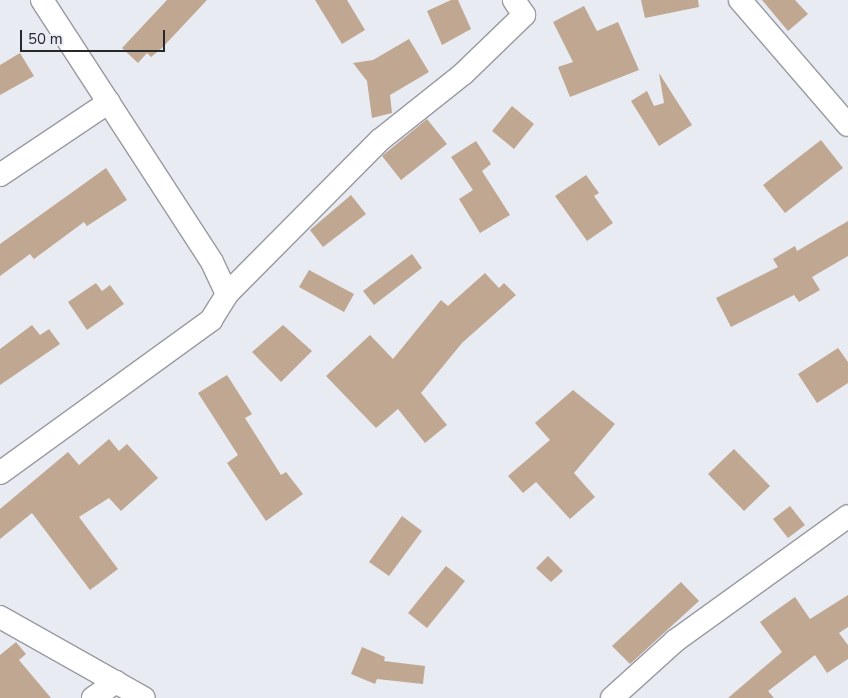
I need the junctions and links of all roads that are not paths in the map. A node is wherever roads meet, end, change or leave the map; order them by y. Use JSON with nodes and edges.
{"nodes":[{"id":1,"x":42,"y":0,"type":"edge"},
{"id":2,"x":514,"y":0,"type":"edge"},
{"id":3,"x":740,"y":0,"type":"edge"},
{"id":4,"x":109,"y":102,"type":"junction"},
{"id":5,"x":848,"y":125,"type":"edge"},
{"id":6,"x":0,"y":175,"type":"edge"},
{"id":7,"x":227,"y":294,"type":"junction"},
{"id":8,"x":0,"y":473,"type":"edge"},
{"id":9,"x":848,"y":516,"type":"edge"},
{"id":10,"x":0,"y":617,"type":"edge"},
{"id":11,"x":116,"y":682,"type":"junction"},
{"id":12,"x":93,"y":698,"type":"edge"},
{"id":13,"x":144,"y":698,"type":"edge"},
{"id":14,"x":612,"y":698,"type":"edge"}],
"edges":[{"from":1,"to":4,"type":"street"},
{"from":2,"to":7,"type":"street"},
{"from":3,"to":5,"type":"street"},
{"from":4,"to":6,"type":"street"},
{"from":4,"to":7,"type":"street"},
{"from":7,"to":8,"type":"street"},
{"from":9,"to":14,"type":"street"},
{"from":10,"to":11,"type":"street"},
{"from":11,"to":12,"type":"street"},
{"from":11,"to":13,"type":"street"}]}
